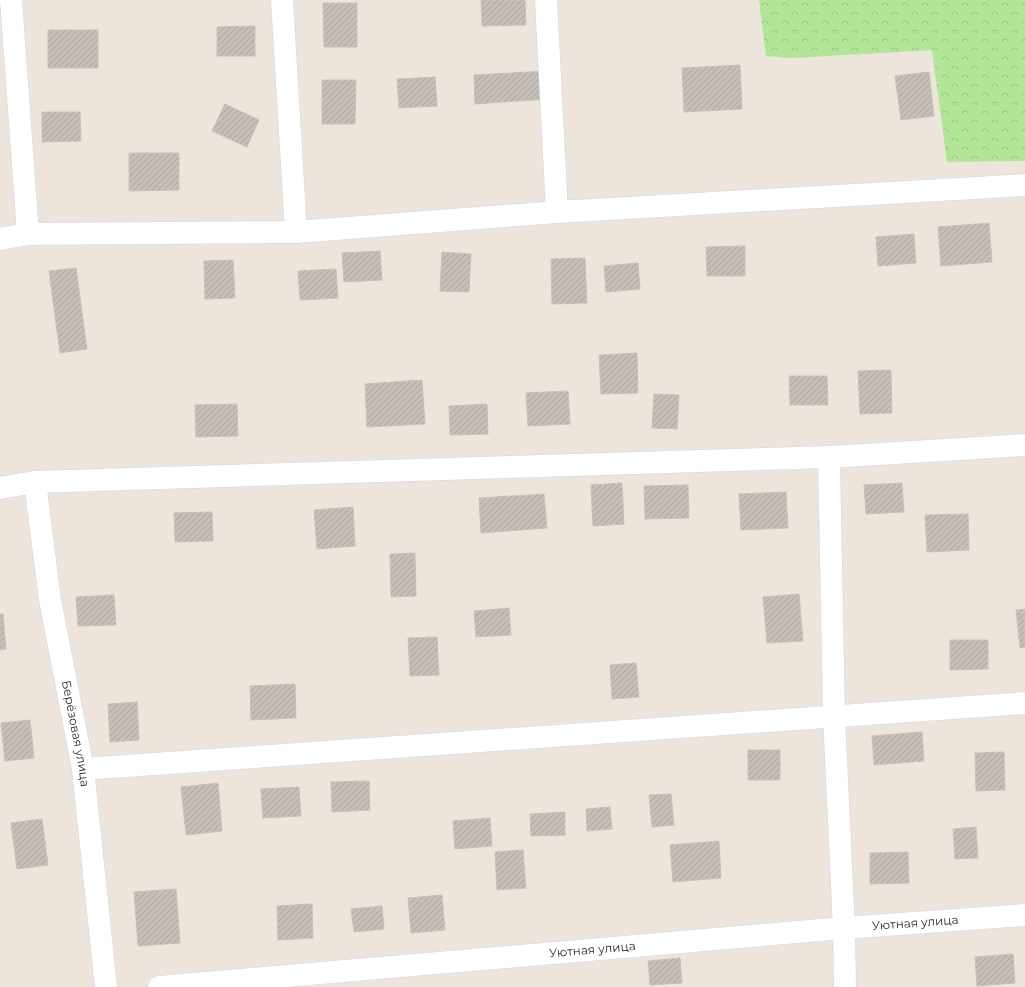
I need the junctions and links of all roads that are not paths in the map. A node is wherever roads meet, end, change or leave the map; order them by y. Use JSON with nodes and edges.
{"nodes":[{"id":1,"x":11,"y":0,"type":"edge"},
{"id":2,"x":282,"y":0,"type":"edge"},
{"id":3,"x":546,"y":0,"type":"edge"},
{"id":4,"x":1025,"y":185,"type":"edge"},
{"id":5,"x":557,"y":212,"type":"junction"},
{"id":6,"x":296,"y":232,"type":"junction"},
{"id":7,"x":28,"y":234,"type":"junction"},
{"id":8,"x":0,"y":238,"type":"edge"},
{"id":9,"x":1025,"y":445,"type":"edge"},
{"id":10,"x":829,"y":457,"type":"junction"},
{"id":11,"x":35,"y":482,"type":"junction"},
{"id":12,"x":0,"y":488,"type":"edge"},
{"id":13,"x":1025,"y":702,"type":"edge"},
{"id":14,"x":834,"y":716,"type":"junction"},
{"id":15,"x":83,"y":769,"type":"junction"},
{"id":16,"x":1025,"y":915,"type":"edge"},
{"id":17,"x":844,"y":928,"type":"junction"},
{"id":18,"x":106,"y":987,"type":"edge"},
{"id":19,"x":159,"y":987,"type":"edge"},
{"id":20,"x":845,"y":987,"type":"edge"}],
"edges":[{"from":1,"to":7,"type":"street"},
{"from":2,"to":6,"type":"street"},
{"from":3,"to":5,"type":"street"},
{"from":4,"to":5,"type":"street"},
{"from":5,"to":6,"type":"street"},
{"from":6,"to":7,"type":"street"},
{"from":7,"to":8,"type":"street"},
{"from":9,"to":10,"type":"street"},
{"from":10,"to":11,"type":"street"},
{"from":10,"to":14,"type":"street"},
{"from":11,"to":12,"type":"street"},
{"from":11,"to":15,"type":"street","name":"Берёзовая улица"},
{"from":13,"to":14,"type":"street"},
{"from":14,"to":15,"type":"street"},
{"from":14,"to":17,"type":"street"},
{"from":15,"to":18,"type":"street","name":"Берёзовая улица"},
{"from":16,"to":17,"type":"street","name":"Уютная улица"},
{"from":17,"to":19,"type":"street","name":"Уютная улица"},
{"from":17,"to":20,"type":"street"}]}
